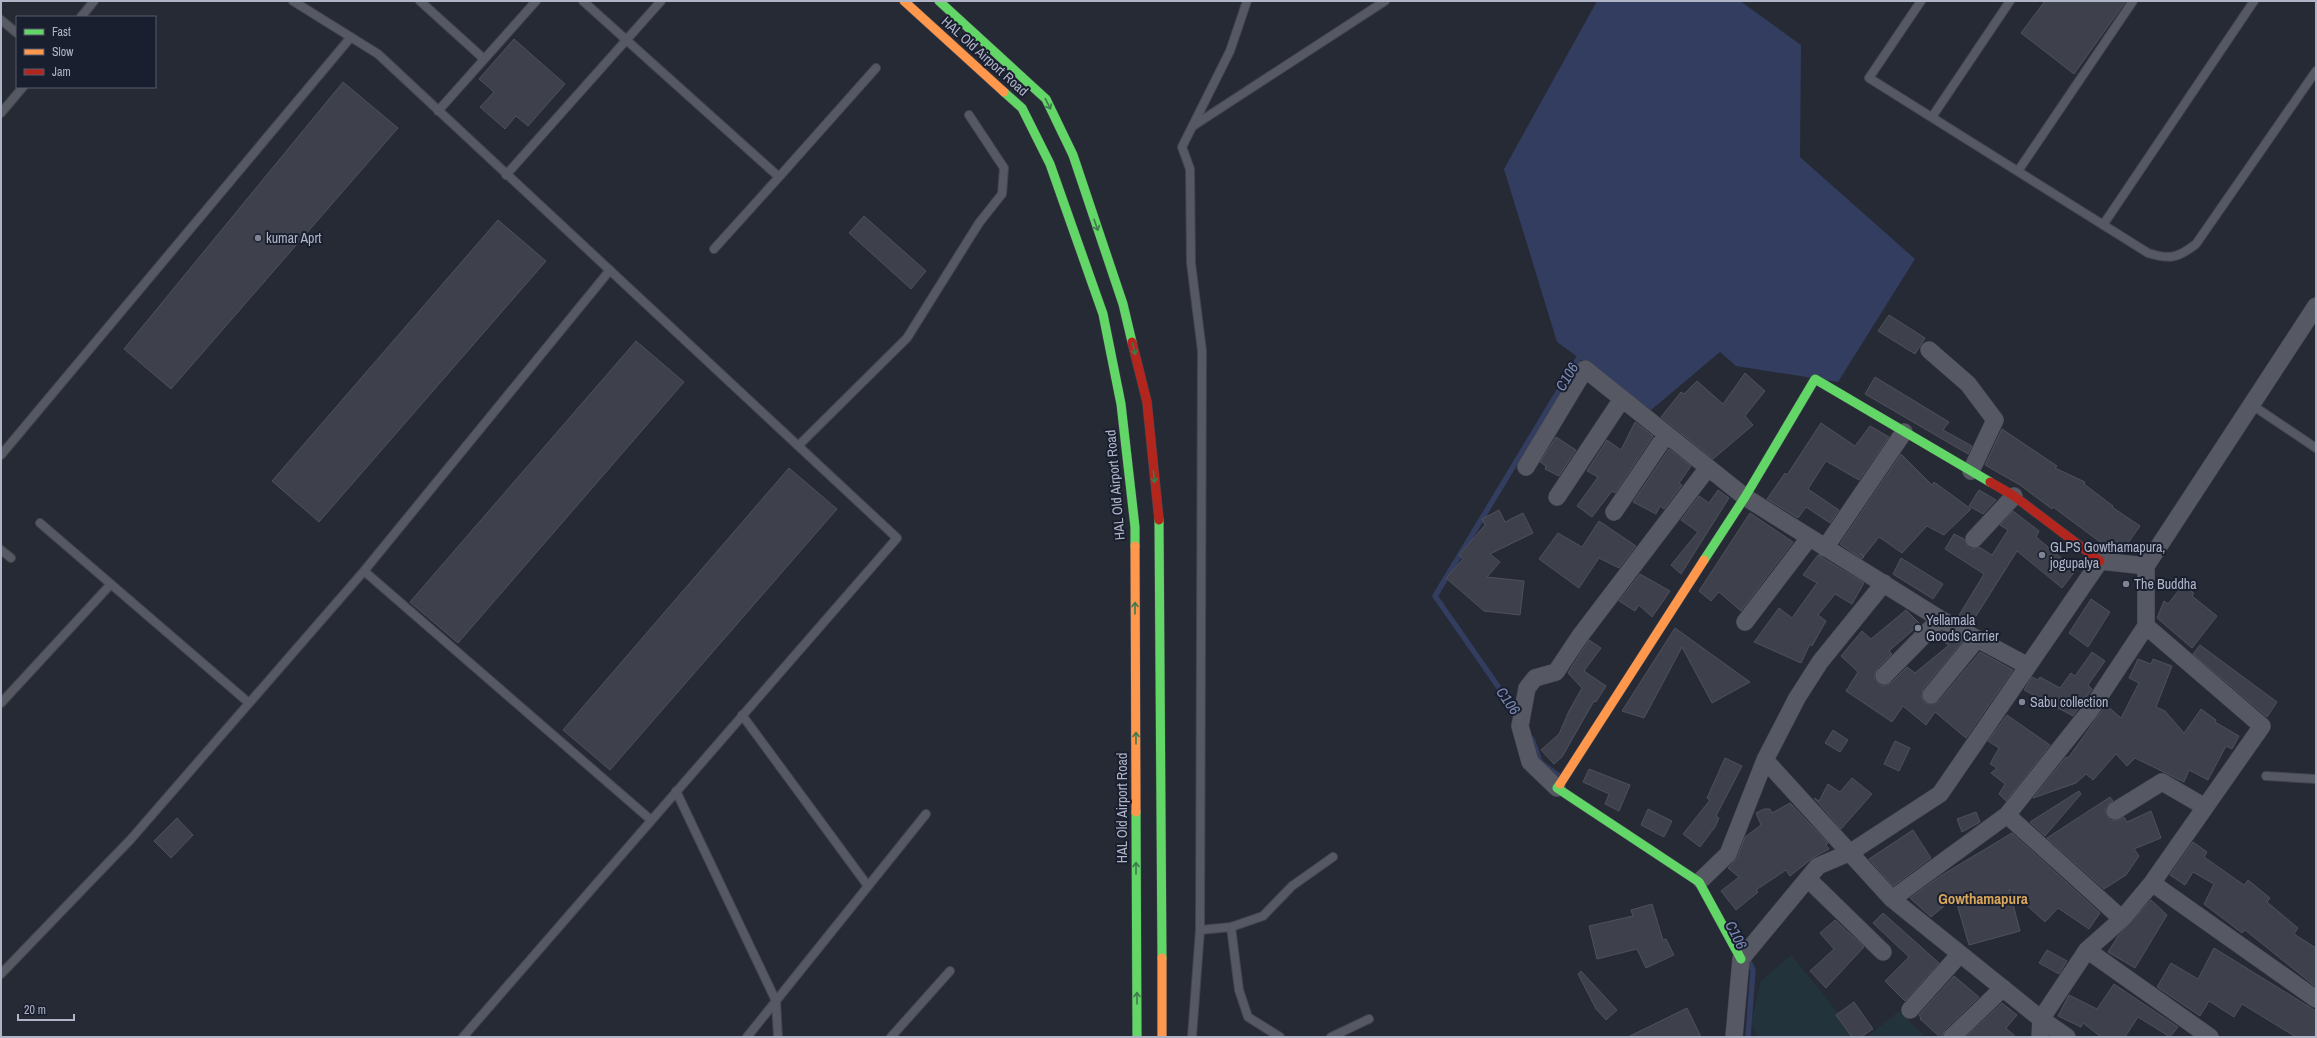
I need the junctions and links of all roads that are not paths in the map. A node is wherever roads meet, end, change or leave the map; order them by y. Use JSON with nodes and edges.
{"nodes":[{"id":1,"x":94,"y":1,"type":"edge"},
{"id":2,"x":293,"y":1,"type":"edge"},
{"id":3,"x":420,"y":1,"type":"edge"},
{"id":4,"x":536,"y":1,"type":"edge"},
{"id":5,"x":583,"y":1,"type":"edge"},
{"id":6,"x":661,"y":1,"type":"edge"},
{"id":7,"x":904,"y":1,"type":"edge"},
{"id":8,"x":939,"y":1,"type":"edge"},
{"id":9,"x":1247,"y":1,"type":"edge"},
{"id":10,"x":1385,"y":1,"type":"edge"},
{"id":11,"x":1921,"y":1,"type":"edge"},
{"id":12,"x":2010,"y":1,"type":"edge"},
{"id":13,"x":2133,"y":1,"type":"edge"},
{"id":14,"x":2254,"y":1,"type":"edge"},
{"id":15,"x":82,"y":16,"type":"edge"},
{"id":16,"x":1,"y":20,"type":"edge"},
{"id":17,"x":16,"y":32,"type":"edge"},
{"id":18,"x":351,"y":37,"type":"junction"},
{"id":19,"x":626,"y":40,"type":"junction"},
{"id":20,"x":484,"y":59,"type":"junction"},
{"id":21,"x":876,"y":68,"type":"dead end"},
{"id":22,"x":2316,"y":71,"type":"edge"},
{"id":23,"x":22,"y":88,"type":"edge"},
{"id":24,"x":438,"y":111,"type":"junction"},
{"id":25,"x":1,"y":114,"type":"edge"},
{"id":26,"x":969,"y":116,"type":"dead end"},
{"id":27,"x":1932,"y":117,"type":"junction"},
{"id":28,"x":1192,"y":126,"type":"junction"},
{"id":29,"x":2018,"y":171,"type":"junction"},
{"id":30,"x":506,"y":174,"type":"junction"},
{"id":31,"x":779,"y":177,"type":"junction"},
{"id":32,"x":2103,"y":225,"type":"junction"},
{"id":33,"x":714,"y":249,"type":"dead end"},
{"id":34,"x":610,"y":270,"type":"junction"},
{"id":35,"x":2316,"y":306,"type":"edge"},
{"id":36,"x":1929,"y":350,"type":"dead end"},
{"id":37,"x":1622,"y":399,"type":"junction"},
{"id":38,"x":2252,"y":405,"type":"junction"},
{"id":39,"x":1904,"y":432,"type":"junction"},
{"id":40,"x":1666,"y":435,"type":"junction"},
{"id":41,"x":798,"y":446,"type":"junction"},
{"id":42,"x":2316,"y":448,"type":"edge"},
{"id":43,"x":1,"y":455,"type":"edge"},
{"id":44,"x":1526,"y":467,"type":"dead end"},
{"id":45,"x":1707,"y":469,"type":"junction"},
{"id":46,"x":1972,"y":471,"type":"junction"},
{"id":47,"x":1557,"y":496,"type":"dead end"},
{"id":48,"x":2014,"y":496,"type":"junction"},
{"id":49,"x":1745,"y":497,"type":"junction"},
{"id":50,"x":1614,"y":512,"type":"dead end"},
{"id":51,"x":40,"y":522,"type":"dead end"},
{"id":52,"x":1809,"y":538,"type":"junction"},
{"id":53,"x":1974,"y":539,"type":"dead end"},
{"id":54,"x":1824,"y":548,"type":"junction"},
{"id":55,"x":1,"y":550,"type":"edge"},
{"id":56,"x":11,"y":558,"type":"dead end"},
{"id":57,"x":2100,"y":561,"type":"junction"},
{"id":58,"x":2146,"y":566,"type":"junction"},
{"id":59,"x":364,"y":571,"type":"junction"},
{"id":60,"x":1884,"y":583,"type":"junction"},
{"id":61,"x":111,"y":584,"type":"junction"},
{"id":62,"x":1940,"y":619,"type":"junction"},
{"id":63,"x":1745,"y":622,"type":"dead end"},
{"id":64,"x":2146,"y":626,"type":"junction"},
{"id":65,"x":1977,"y":639,"type":"junction"},
{"id":66,"x":2028,"y":666,"type":"junction"},
{"id":67,"x":1884,"y":676,"type":"dead end"},
{"id":68,"x":1931,"y":695,"type":"dead end"},
{"id":69,"x":1,"y":703,"type":"edge"},
{"id":70,"x":249,"y":703,"type":"junction"},
{"id":71,"x":742,"y":715,"type":"junction"},
{"id":72,"x":1765,"y":760,"type":"junction"},
{"id":73,"x":2266,"y":776,"type":"dead end"},
{"id":74,"x":2316,"y":779,"type":"edge"},
{"id":75,"x":1557,"y":788,"type":"junction"},
{"id":76,"x":676,"y":791,"type":"junction"},
{"id":77,"x":2205,"y":807,"type":"junction"},
{"id":78,"x":2115,"y":811,"type":"dead end"},
{"id":79,"x":926,"y":814,"type":"dead end"},
{"id":80,"x":2007,"y":815,"type":"junction"},
{"id":81,"x":652,"y":820,"type":"junction"},
{"id":82,"x":1851,"y":852,"type":"junction"},
{"id":83,"x":1333,"y":857,"type":"dead end"},
{"id":84,"x":1704,"y":878,"type":"junction"},
{"id":85,"x":1808,"y":879,"type":"junction"},
{"id":86,"x":2152,"y":883,"type":"junction"},
{"id":87,"x":868,"y":886,"type":"junction"},
{"id":88,"x":1892,"y":899,"type":"junction"},
{"id":89,"x":2122,"y":919,"type":"junction"},
{"id":90,"x":1231,"y":927,"type":"junction"},
{"id":91,"x":1200,"y":930,"type":"junction"},
{"id":92,"x":2087,"y":950,"type":"junction"},
{"id":93,"x":1883,"y":952,"type":"dead end"},
{"id":94,"x":1960,"y":954,"type":"junction"},
{"id":95,"x":1741,"y":959,"type":"junction"},
{"id":96,"x":950,"y":971,"type":"dead end"},
{"id":97,"x":1,"y":974,"type":"edge"},
{"id":98,"x":2003,"y":988,"type":"junction"},
{"id":99,"x":2316,"y":999,"type":"edge"},
{"id":100,"x":776,"y":1001,"type":"junction"},
{"id":101,"x":1910,"y":1010,"type":"dead end"},
{"id":102,"x":1369,"y":1019,"type":"dead end"},
{"id":103,"x":2041,"y":1019,"type":"junction"},
{"id":104,"x":463,"y":1037,"type":"edge"},
{"id":105,"x":747,"y":1037,"type":"edge"},
{"id":106,"x":778,"y":1037,"type":"edge"},
{"id":107,"x":892,"y":1037,"type":"edge"},
{"id":108,"x":1137,"y":1037,"type":"edge"},
{"id":109,"x":1162,"y":1037,"type":"edge"},
{"id":110,"x":1192,"y":1037,"type":"edge"},
{"id":111,"x":1280,"y":1037,"type":"edge"},
{"id":112,"x":1331,"y":1037,"type":"edge"},
{"id":113,"x":1734,"y":1037,"type":"edge"},
{"id":114,"x":1952,"y":1037,"type":"edge"},
{"id":115,"x":2040,"y":1037,"type":"edge"},
{"id":116,"x":2067,"y":1037,"type":"edge"},
{"id":117,"x":2210,"y":1037,"type":"edge"}],
"edges":[{"from":1,"to":15,"type":"lane"},
{"from":2,"to":18,"type":"lane"},
{"from":3,"to":20,"type":"lane"},
{"from":4,"to":20,"type":"lane"},
{"from":5,"to":19,"type":"lane"},
{"from":6,"to":19,"type":"lane"},
{"from":108,"to":7,"type":"main road","name":"HAL Old Airport Road","one_way":true},
{"from":8,"to":109,"type":"main road","name":"HAL Old Airport Road","one_way":true},
{"from":9,"to":28,"type":"lane"},
{"from":10,"to":28,"type":"lane"},
{"from":11,"to":27,"type":"lane"},
{"from":12,"to":27,"type":"lane"},
{"from":13,"to":29,"type":"lane"},
{"from":14,"to":32,"type":"lane"},
{"from":16,"to":17,"type":"lane"},
{"from":18,"to":24,"type":"lane"},
{"from":18,"to":43,"type":"lane"},
{"from":19,"to":30,"type":"lane"},
{"from":19,"to":31,"type":"lane"},
{"from":20,"to":24,"type":"lane"},
{"from":21,"to":31,"type":"lane"},
{"from":22,"to":32,"type":"lane"},
{"from":23,"to":25,"type":"lane"},
{"from":24,"to":30,"type":"lane"},
{"from":26,"to":41,"type":"lane"},
{"from":27,"to":29,"type":"lane"},
{"from":28,"to":91,"type":"lane"},
{"from":29,"to":32,"type":"lane"},
{"from":30,"to":34,"type":"lane"},
{"from":31,"to":33,"type":"lane"},
{"from":34,"to":41,"type":"lane"},
{"from":34,"to":59,"type":"lane"},
{"from":35,"to":38,"type":"street"},
{"from":36,"to":46,"type":"street"},
{"from":37,"to":40,"type":"street"},
{"from":37,"to":44,"type":"street"},
{"from":37,"to":47,"type":"street"},
{"from":38,"to":42,"type":"lane"},
{"from":38,"to":58,"type":"street"},
{"from":39,"to":46,"type":"main road"},
{"from":39,"to":49,"type":"main road"},
{"from":39,"to":54,"type":"street"},
{"from":40,"to":45,"type":"street"},
{"from":40,"to":50,"type":"street"},
{"from":41,"to":71,"type":"lane"},
{"from":45,"to":49,"type":"street"},
{"from":45,"to":75,"type":"street"},
{"from":46,"to":48,"type":"main road"},
{"from":48,"to":53,"type":"street"},
{"from":48,"to":57,"type":"main road"},
{"from":49,"to":52,"type":"street"},
{"from":49,"to":75,"type":"main road"},
{"from":51,"to":61,"type":"lane"},
{"from":52,"to":54,"type":"street"},
{"from":52,"to":63,"type":"street"},
{"from":54,"to":60,"type":"street"},
{"from":55,"to":56,"type":"lane"},
{"from":57,"to":58,"type":"street"},
{"from":57,"to":66,"type":"street"},
{"from":58,"to":64,"type":"street"},
{"from":59,"to":70,"type":"lane"},
{"from":59,"to":81,"type":"lane"},
{"from":60,"to":62,"type":"street"},
{"from":60,"to":72,"type":"street"},
{"from":61,"to":69,"type":"lane"},
{"from":61,"to":70,"type":"lane"},
{"from":62,"to":65,"type":"street"},
{"from":62,"to":67,"type":"street"},
{"from":64,"to":77,"type":"street"},
{"from":64,"to":80,"type":"street"},
{"from":65,"to":66,"type":"street"},
{"from":65,"to":68,"type":"street"},
{"from":66,"to":82,"type":"street"},
{"from":70,"to":97,"type":"lane"},
{"from":71,"to":76,"type":"lane"},
{"from":71,"to":87,"type":"lane"},
{"from":72,"to":82,"type":"street"},
{"from":72,"to":84,"type":"street"},
{"from":73,"to":74,"type":"lane"},
{"from":75,"to":84,"type":"main road"},
{"from":76,"to":81,"type":"lane"},
{"from":76,"to":100,"type":"lane"},
{"from":77,"to":78,"type":"street"},
{"from":77,"to":86,"type":"street"},
{"from":79,"to":87,"type":"lane"},
{"from":80,"to":88,"type":"street"},
{"from":80,"to":89,"type":"street"},
{"from":81,"to":104,"type":"lane"},
{"from":82,"to":85,"type":"street"},
{"from":82,"to":88,"type":"street"},
{"from":83,"to":90,"type":"lane"},
{"from":84,"to":95,"type":"main road"},
{"from":85,"to":93,"type":"street"},
{"from":85,"to":95,"type":"street"},
{"from":86,"to":89,"type":"street"},
{"from":86,"to":99,"type":"street"},
{"from":87,"to":100,"type":"lane"},
{"from":88,"to":94,"type":"street"},
{"from":89,"to":92,"type":"street"},
{"from":90,"to":91,"type":"lane"},
{"from":90,"to":111,"type":"lane"},
{"from":91,"to":110,"type":"lane"},
{"from":92,"to":103,"type":"street"},
{"from":92,"to":117,"type":"street"},
{"from":94,"to":98,"type":"street"},
{"from":94,"to":101,"type":"street"},
{"from":95,"to":113,"type":"street"},
{"from":96,"to":107,"type":"lane"},
{"from":98,"to":103,"type":"street"},
{"from":98,"to":114,"type":"street"},
{"from":100,"to":105,"type":"lane"},
{"from":100,"to":106,"type":"lane"},
{"from":102,"to":112,"type":"lane"},
{"from":103,"to":115,"type":"street"},
{"from":103,"to":116,"type":"street"}]}
